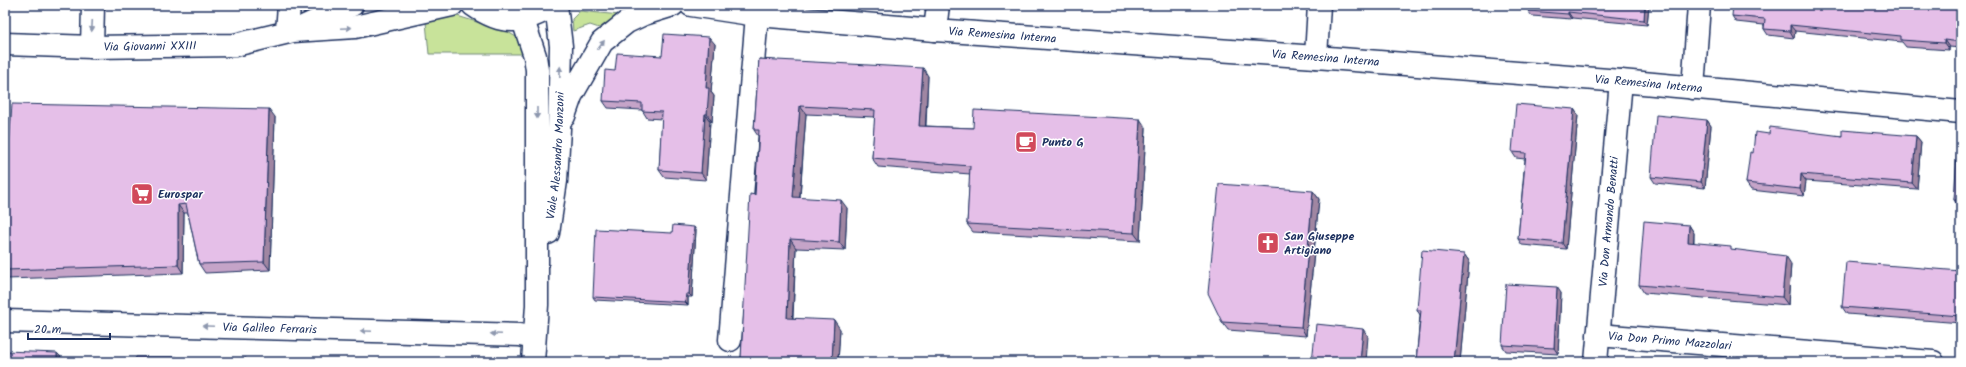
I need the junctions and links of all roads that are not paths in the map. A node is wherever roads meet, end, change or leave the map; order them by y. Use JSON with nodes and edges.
{"nodes":[{"id":1,"x":93,"y":5,"type":"edge"},
{"id":2,"x":289,"y":5,"type":"edge"},
{"id":3,"x":352,"y":5,"type":"edge"},
{"id":4,"x":452,"y":5,"type":"edge"},
{"id":5,"x":473,"y":5,"type":"edge"},
{"id":6,"x":555,"y":5,"type":"edge"},
{"id":7,"x":691,"y":5,"type":"edge"},
{"id":8,"x":938,"y":5,"type":"edge"},
{"id":9,"x":1319,"y":5,"type":"edge"},
{"id":10,"x":1699,"y":5,"type":"edge"},
{"id":11,"x":660,"y":6,"type":"edge"},
{"id":12,"x":757,"y":15,"type":"junction"},
{"id":13,"x":523,"y":20,"type":"junction"},
{"id":14,"x":935,"y":30,"type":"junction"},
{"id":15,"x":290,"y":32,"type":"junction"},
{"id":16,"x":5,"y":44,"type":"edge"},
{"id":17,"x":92,"y":47,"type":"junction"},
{"id":18,"x":1316,"y":57,"type":"junction"},
{"id":19,"x":1621,"y":81,"type":"junction"},
{"id":20,"x":1693,"y":88,"type":"junction"},
{"id":21,"x":1961,"y":112,"type":"edge"},
{"id":22,"x":559,"y":129,"type":"junction"},
{"id":23,"x":537,"y":305,"type":"junction"},
{"id":24,"x":5,"y":321,"type":"edge"},
{"id":25,"x":1598,"y":335,"type":"junction"},
{"id":26,"x":534,"y":338,"type":"junction"},
{"id":27,"x":730,"y":340,"type":"dead end"},
{"id":28,"x":534,"y":362,"type":"edge"},
{"id":29,"x":1596,"y":362,"type":"edge"},
{"id":30,"x":1933,"y":362,"type":"edge"}],
"edges":[{"from":1,"to":17,"type":"street","one_way":true},
{"from":2,"to":15,"type":"street"},
{"from":3,"to":15,"type":"street","name":"Via Giovanni XXIII"},
{"from":15,"to":4,"type":"street","name":"Via Giovanni XXIII","one_way":true},
{"from":5,"to":13,"type":"street"},
{"from":6,"to":13,"type":"street"},
{"from":22,"to":6,"type":"street","name":"Viale Alessandro Manzoni","one_way":true},
{"from":7,"to":12,"type":"street","name":"Via Remesina Interna"},
{"from":8,"to":14,"type":"street"},
{"from":9,"to":18,"type":"street"},
{"from":10,"to":20,"type":"street"},
{"from":22,"to":11,"type":"street","one_way":true},
{"from":12,"to":14,"type":"street","name":"Via Remesina Interna"},
{"from":12,"to":27,"type":"street"},
{"from":13,"to":23,"type":"street","name":"Viale Alessandro Manzoni","one_way":true},
{"from":14,"to":18,"type":"street","name":"Via Remesina Interna"},
{"from":15,"to":17,"type":"street","name":"Via Giovanni XXIII"},
{"from":16,"to":17,"type":"street","name":"Via Giovanni XXIII"},
{"from":18,"to":19,"type":"street","name":"Via Remesina Interna"},
{"from":19,"to":20,"type":"street","name":"Via Remesina Interna"},
{"from":19,"to":25,"type":"street","name":"Via Don Armando Benatti"},
{"from":20,"to":21,"type":"street","name":"Via Remesina Interna"},
{"from":22,"to":23,"type":"street","name":"Viale Alessandro Manzoni"},
{"from":23,"to":26,"type":"street","name":"Viale Alessandro Manzoni"},
{"from":26,"to":24,"type":"street","name":"Via Galileo Ferraris","one_way":true},
{"from":25,"to":29,"type":"street","name":"Via Don Armando Benatti"},
{"from":25,"to":30,"type":"street","name":"Via Don Primo Mazzolari"},
{"from":26,"to":28,"type":"street","name":"Viale Alessandro Manzoni"}]}
